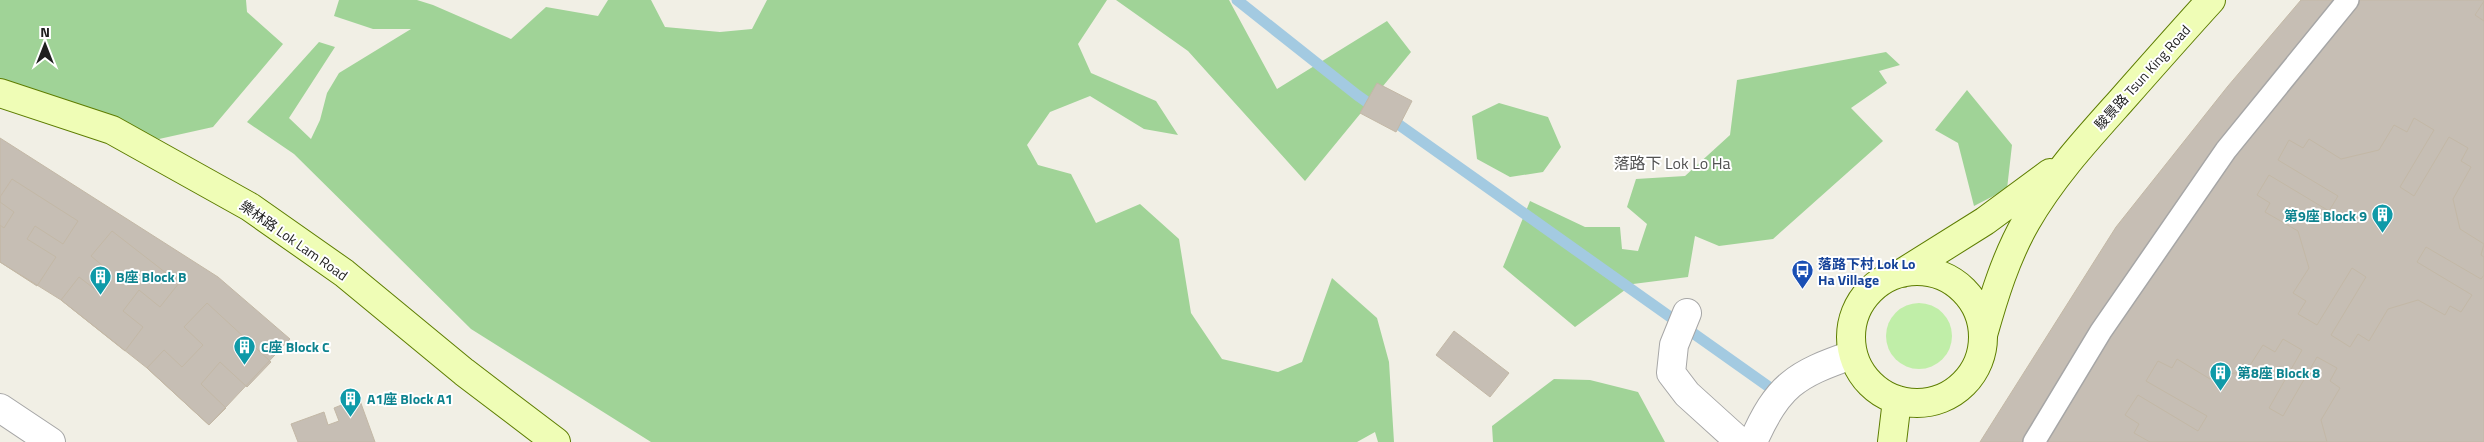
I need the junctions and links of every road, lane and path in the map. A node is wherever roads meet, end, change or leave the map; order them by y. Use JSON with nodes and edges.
{"nodes":[{"id":1,"x":2211,"y":0,"type":"edge"},
{"id":2,"x":2348,"y":0,"type":"edge"},
{"id":3,"x":0,"y":93,"type":"edge"},
{"id":4,"x":2072,"y":155,"type":"junction"},
{"id":5,"x":1902,"y":273,"type":"junction"},
{"id":6,"x":1687,"y":313,"type":"dead end"},
{"id":7,"x":1983,"y":335,"type":"junction"},
{"id":8,"x":1852,"y":355,"type":"junction"},
{"id":9,"x":1897,"y":400,"type":"junction"},
{"id":10,"x":0,"y":408,"type":"edge"},
{"id":11,"x":50,"y":442,"type":"edge"},
{"id":12,"x":556,"y":442,"type":"edge"},
{"id":13,"x":1740,"y":442,"type":"edge"},
{"id":14,"x":1753,"y":442,"type":"edge"},
{"id":15,"x":1892,"y":442,"type":"edge"},
{"id":16,"x":2034,"y":442,"type":"edge"}],
"edges":[{"from":1,"to":4,"type":"street","name":"駿景路 Tsun King Road"},
{"from":2,"to":16,"type":"lane"},
{"from":3,"to":12,"type":"street","name":"樂林路 Lok Lam Road"},
{"from":4,"to":5,"type":"street","name":"駿景路 Tsun King Road"},
{"from":4,"to":7,"type":"street","name":"駿景路 Tsun King Road"},
{"from":5,"to":7,"type":"street"},
{"from":5,"to":8,"type":"street"},
{"from":6,"to":13,"type":"street"},
{"from":7,"to":9,"type":"street"},
{"from":8,"to":9,"type":"street"},
{"from":8,"to":14,"type":"street"},
{"from":9,"to":15,"type":"street"},
{"from":10,"to":11,"type":"street"}]}
